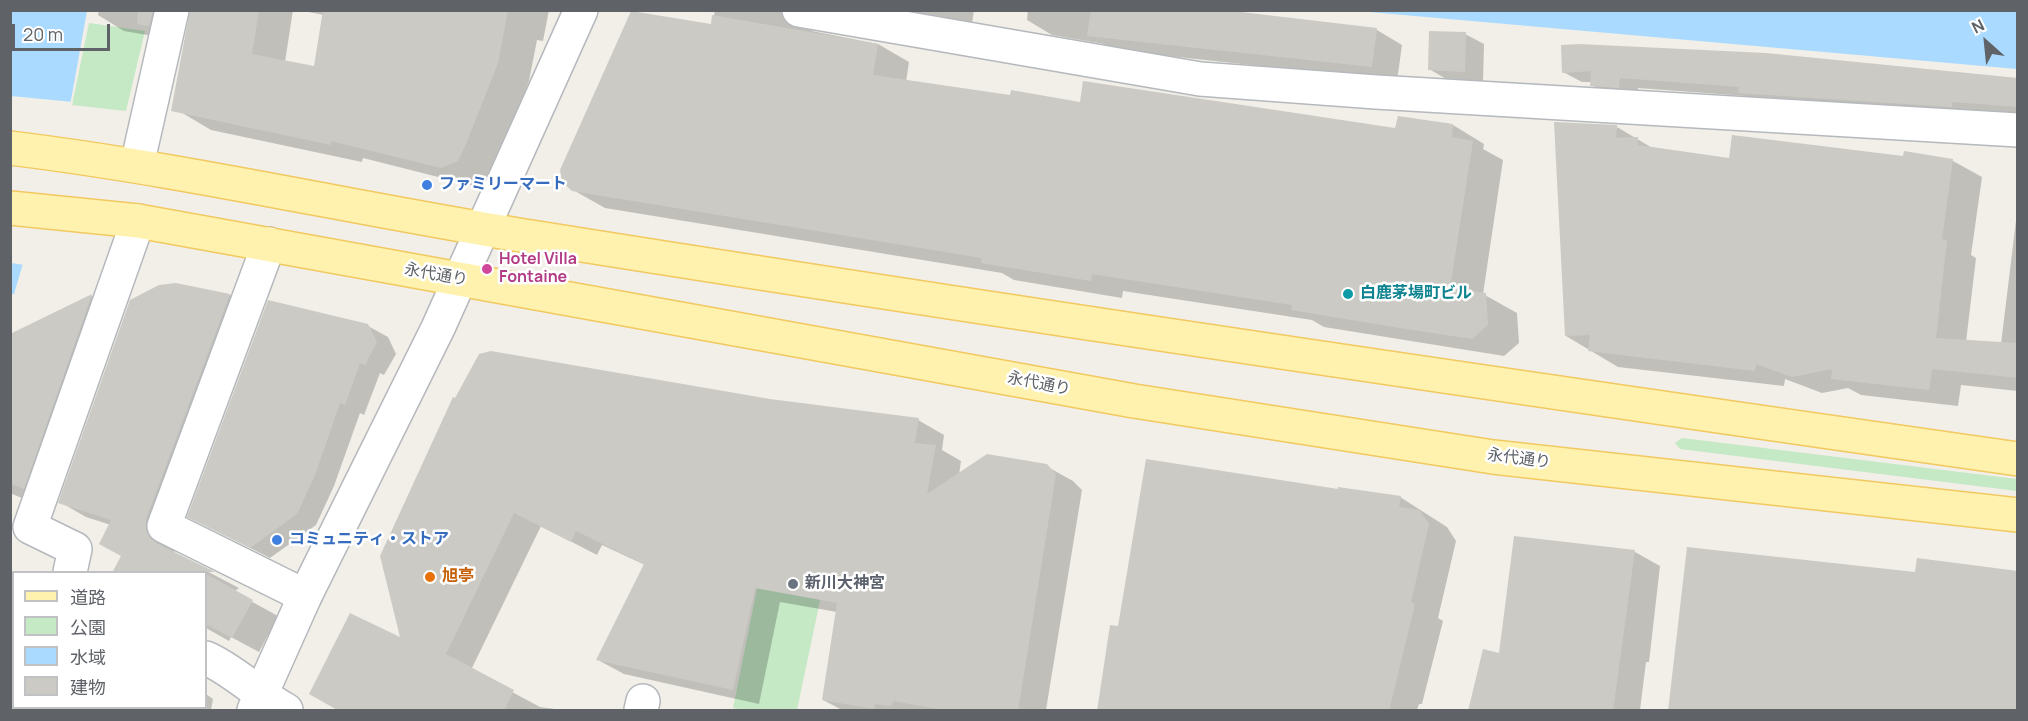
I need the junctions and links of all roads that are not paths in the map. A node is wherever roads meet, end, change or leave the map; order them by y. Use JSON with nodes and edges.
{"nodes":[{"id":1,"x":172,"y":10,"type":"edge"},
{"id":2,"x":581,"y":10,"type":"edge"},
{"id":3,"x":799,"y":10,"type":"edge"},
{"id":4,"x":2018,"y":130,"type":"edge"},
{"id":5,"x":10,"y":148,"type":"edge"},
{"id":6,"x":137,"y":165,"type":"junction"},
{"id":7,"x":10,"y":208,"type":"edge"},
{"id":8,"x":138,"y":221,"type":"junction"},
{"id":9,"x":483,"y":229,"type":"junction"},
{"id":10,"x":269,"y":244,"type":"junction"},
{"id":11,"x":460,"y":279,"type":"junction"},
{"id":12,"x":2018,"y":459,"type":"edge"},
{"id":13,"x":2018,"y":515,"type":"edge"},
{"id":14,"x":70,"y":571,"type":"edge"},
{"id":15,"x":305,"y":596,"type":"junction"},
{"id":16,"x":207,"y":658,"type":"edge"},
{"id":17,"x":267,"y":706,"type":"edge"}],
"edges":[{"from":1,"to":6,"type":"street"},
{"from":2,"to":9,"type":"street"},
{"from":3,"to":4,"type":"street"},
{"from":5,"to":6,"type":"main road"},
{"from":6,"to":9,"type":"main road"},
{"from":7,"to":8,"type":"main road","name":"永代通り"},
{"from":8,"to":10,"type":"main road","name":"永代通り"},
{"from":8,"to":14,"type":"street"},
{"from":9,"to":11,"type":"street"},
{"from":9,"to":12,"type":"main road"},
{"from":10,"to":11,"type":"main road","name":"永代通り"},
{"from":10,"to":15,"type":"street"},
{"from":11,"to":13,"type":"main road","name":"永代通り"},
{"from":11,"to":15,"type":"street"},
{"from":15,"to":17,"type":"street"},
{"from":16,"to":17,"type":"street"}]}
